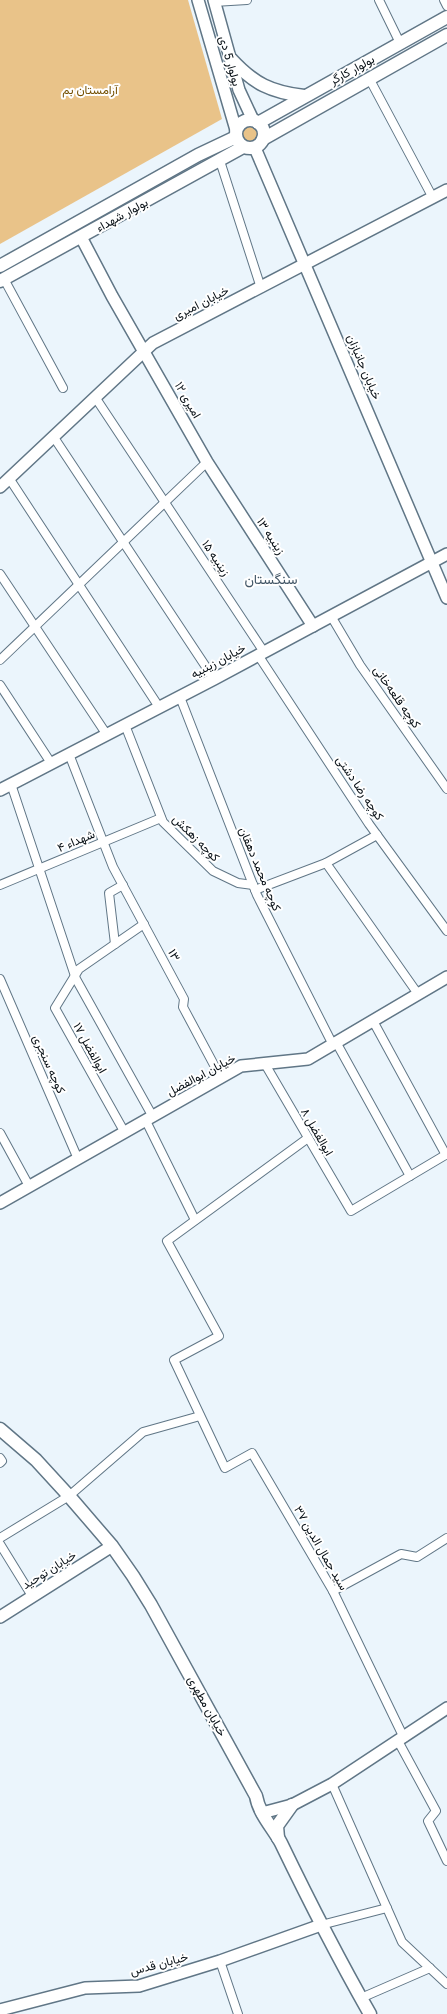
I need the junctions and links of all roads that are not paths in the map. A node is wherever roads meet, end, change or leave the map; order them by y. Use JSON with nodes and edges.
{"nodes":[{"id":1,"x":247,"y":0,"type":"edge"},
{"id":2,"x":379,"y":0,"type":"edge"},
{"id":3,"x":444,"y":0,"type":"edge"},
{"id":4,"x":214,"y":1,"type":"edge"},
{"id":5,"x":199,"y":3,"type":"edge"},
{"id":6,"x":447,"y":6,"type":"edge"},
{"id":7,"x":447,"y":17,"type":"edge"},
{"id":8,"x":447,"y":35,"type":"edge"},
{"id":9,"x":400,"y":43,"type":"junction"},
{"id":10,"x":231,"y":59,"type":"junction"},
{"id":11,"x":369,"y":78,"type":"junction"},
{"id":12,"x":240,"y":90,"type":"junction"},
{"id":13,"x":225,"y":94,"type":"junction"},
{"id":14,"x":304,"y":96,"type":"junction"},
{"id":15,"x":255,"y":122,"type":"junction"},
{"id":16,"x":247,"y":140,"type":"junction"},
{"id":17,"x":198,"y":155,"type":"junction"},
{"id":18,"x":220,"y":161,"type":"junction"},
{"id":19,"x":206,"y":169,"type":"junction"},
{"id":20,"x":447,"y":190,"type":"edge"},
{"id":21,"x":433,"y":198,"type":"junction"},
{"id":22,"x":81,"y":237,"type":"junction"},
{"id":23,"x":305,"y":265,"type":"junction"},
{"id":24,"x":0,"y":266,"type":"edge"},
{"id":25,"x":2,"y":280,"type":"edge"},
{"id":26,"x":261,"y":288,"type":"junction"},
{"id":27,"x":144,"y":351,"type":"junction"},
{"id":28,"x":63,"y":388,"type":"dead end"},
{"id":29,"x":95,"y":397,"type":"junction"},
{"id":30,"x":53,"y":436,"type":"junction"},
{"id":31,"x":207,"y":462,"type":"junction"},
{"id":32,"x":9,"y":478,"type":"junction"},
{"id":33,"x":0,"y":487,"type":"edge"},
{"id":34,"x":165,"y":502,"type":"junction"},
{"id":35,"x":123,"y":542,"type":"junction"},
{"id":36,"x":447,"y":554,"type":"edge"},
{"id":37,"x":432,"y":562,"type":"junction"},
{"id":38,"x":0,"y":574,"type":"edge"},
{"id":39,"x":79,"y":585,"type":"junction"},
{"id":40,"x":447,"y":598,"type":"edge"},
{"id":41,"x":331,"y":616,"type":"junction"},
{"id":42,"x":35,"y":626,"type":"junction"},
{"id":43,"x":313,"y":626,"type":"junction"},
{"id":44,"x":261,"y":653,"type":"junction"},
{"id":45,"x":0,"y":660,"type":"edge"},
{"id":46,"x":214,"y":679,"type":"junction"},
{"id":47,"x":0,"y":685,"type":"edge"},
{"id":48,"x":180,"y":697,"type":"junction"},
{"id":49,"x":160,"y":707,"type":"junction"},
{"id":50,"x":125,"y":725,"type":"junction"},
{"id":51,"x":107,"y":735,"type":"junction"},
{"id":52,"x":69,"y":754,"type":"junction"},
{"id":53,"x":51,"y":763,"type":"junction"},
{"id":54,"x":11,"y":784,"type":"junction"},
{"id":55,"x":447,"y":789,"type":"edge"},
{"id":56,"x":0,"y":790,"type":"edge"},
{"id":57,"x":161,"y":818,"type":"junction"},
{"id":58,"x":377,"y":835,"type":"junction"},
{"id":59,"x":103,"y":842,"type":"junction"},
{"id":60,"x":326,"y":863,"type":"junction"},
{"id":61,"x":40,"y":869,"type":"junction"},
{"id":62,"x":0,"y":885,"type":"edge"},
{"id":63,"x":123,"y":885,"type":"junction"},
{"id":64,"x":254,"y":887,"type":"junction"},
{"id":65,"x":144,"y":924,"type":"junction"},
{"id":66,"x":447,"y":931,"type":"edge"},
{"id":67,"x":115,"y":944,"type":"junction"},
{"id":68,"x":75,"y":974,"type":"junction"},
{"id":69,"x":447,"y":977,"type":"edge"},
{"id":70,"x":0,"y":979,"type":"edge"},
{"id":71,"x":418,"y":994,"type":"junction"},
{"id":72,"x":373,"y":1021,"type":"junction"},
{"id":73,"x":334,"y":1044,"type":"junction"},
{"id":74,"x":265,"y":1064,"type":"junction"},
{"id":75,"x":221,"y":1078,"type":"junction"},
{"id":76,"x":149,"y":1119,"type":"junction"},
{"id":77,"x":124,"y":1132,"type":"junction"},
{"id":78,"x":0,"y":1133,"type":"edge"},
{"id":79,"x":308,"y":1138,"type":"junction"},
{"id":80,"x":447,"y":1154,"type":"edge"},
{"id":81,"x":78,"y":1159,"type":"junction"},
{"id":82,"x":410,"y":1176,"type":"junction"},
{"id":83,"x":30,"y":1186,"type":"junction"},
{"id":84,"x":0,"y":1203,"type":"edge"},
{"id":85,"x":195,"y":1220,"type":"junction"},
{"id":86,"x":200,"y":1416,"type":"junction"},
{"id":87,"x":1,"y":1432,"type":"edge"},
{"id":88,"x":68,"y":1496,"type":"junction"},
{"id":89,"x":0,"y":1538,"type":"edge"},
{"id":90,"x":447,"y":1538,"type":"edge"},
{"id":91,"x":0,"y":1544,"type":"edge"},
{"id":92,"x":112,"y":1546,"type":"junction"},
{"id":93,"x":333,"y":1591,"type":"junction"},
{"id":94,"x":32,"y":1596,"type":"junction"},
{"id":95,"x":0,"y":1617,"type":"edge"},
{"id":96,"x":447,"y":1708,"type":"edge"},
{"id":97,"x":401,"y":1739,"type":"junction"},
{"id":98,"x":332,"y":1784,"type":"junction"},
{"id":99,"x":292,"y":1804,"type":"junction"},
{"id":100,"x":266,"y":1815,"type":"junction"},
{"id":101,"x":278,"y":1836,"type":"junction"},
{"id":102,"x":447,"y":1861,"type":"edge"},
{"id":103,"x":387,"y":1908,"type":"junction"},
{"id":104,"x":321,"y":1926,"type":"junction"},
{"id":105,"x":220,"y":1961,"type":"junction"},
{"id":106,"x":430,"y":1968,"type":"junction"},
{"id":107,"x":447,"y":1984,"type":"edge"},
{"id":108,"x":361,"y":1998,"type":"junction"},
{"id":109,"x":0,"y":2010,"type":"edge"},
{"id":110,"x":238,"y":2014,"type":"edge"},
{"id":111,"x":370,"y":2014,"type":"edge"}],
"edges":[{"from":1,"to":4,"type":"street"},
{"from":2,"to":9,"type":"street"},
{"from":3,"to":6,"type":"street"},
{"from":4,"to":5,"type":"street"},
{"from":4,"to":10,"type":"street","name":"بولوار 5 دی"},
{"from":5,"to":13,"type":"street","name":"بولوار 5 دی"},
{"from":7,"to":9,"type":"main road","name":"بولوار کارگر"},
{"from":8,"to":11,"type":"main road","name":"بولوار کارگر"},
{"from":9,"to":14,"type":"main road","name":"بولوار کارگر"},
{"from":10,"to":12,"type":"street","name":"بولوار 5 دی"},
{"from":10,"to":14,"type":"main road"},
{"from":11,"to":16,"type":"main road","name":"بولوار کارگر"},
{"from":11,"to":21,"type":"street"},
{"from":12,"to":13,"type":"street"},
{"from":12,"to":15,"type":"street","name":"بولوار 5 دی"},
{"from":13,"to":16,"type":"street","name":"بولوار 5 دی"},
{"from":14,"to":15,"type":"main road","name":"بولوار کارگر"},
{"from":15,"to":16,"type":"main road"},
{"from":15,"to":16,"type":"main road","name":"بولوار کارگر"},
{"from":16,"to":17,"type":"main road","name":"بولوار شهداء"},
{"from":16,"to":18,"type":"main road","name":"بولوار شهداء"},
{"from":16,"to":23,"type":"street","name":"خیابان جانبازان"},
{"from":17,"to":19,"type":"main road"},
{"from":17,"to":24,"type":"main road","name":"بولوار شهداء"},
{"from":18,"to":19,"type":"main road","name":"بولوار شهداء"},
{"from":18,"to":26,"type":"street"},
{"from":19,"to":22,"type":"main road","name":"بولوار شهداء"},
{"from":20,"to":21,"type":"street","name":"خیابان امیری"},
{"from":21,"to":23,"type":"street","name":"خیابان امیری"},
{"from":22,"to":25,"type":"main road","name":"بولوار شهداء"},
{"from":22,"to":27,"type":"street","name":"امیری ۱۲"},
{"from":23,"to":26,"type":"street","name":"خیابان امیری"},
{"from":23,"to":37,"type":"street","name":"خیابان جانبازان"},
{"from":25,"to":28,"type":"street"},
{"from":26,"to":27,"type":"street","name":"خیابان امیری"},
{"from":27,"to":29,"type":"street","name":"خیابان امیری"},
{"from":27,"to":31,"type":"street","name":"امیری ۱۲"},
{"from":29,"to":30,"type":"street","name":"خیابان امیری"},
{"from":29,"to":34,"type":"street","name":"زینبیه ۱۵"},
{"from":30,"to":32,"type":"street","name":"خیابان امیری"},
{"from":30,"to":35,"type":"street"},
{"from":31,"to":34,"type":"street"},
{"from":31,"to":43,"type":"street","name":"زینبیه ۱۳"},
{"from":32,"to":33,"type":"street","name":"خیابان امیری"},
{"from":32,"to":39,"type":"street"},
{"from":34,"to":35,"type":"street"},
{"from":34,"to":44,"type":"street","name":"زینبیه ۱۵"},
{"from":35,"to":39,"type":"street"},
{"from":35,"to":46,"type":"street"},
{"from":36,"to":37,"type":"street","name":"خیابان زینبیه"},
{"from":37,"to":40,"type":"street","name":"خیابان جانبازان"},
{"from":37,"to":41,"type":"street","name":"خیابان زینبیه"},
{"from":38,"to":42,"type":"street"},
{"from":39,"to":42,"type":"street"},
{"from":39,"to":49,"type":"street"},
{"from":41,"to":43,"type":"street","name":"خیابان زینبیه"},
{"from":41,"to":55,"type":"street","name":"کوچه قلعه‌خانی"},
{"from":42,"to":45,"type":"street"},
{"from":42,"to":51,"type":"street"},
{"from":43,"to":44,"type":"street","name":"خیابان زینبیه"},
{"from":44,"to":46,"type":"street","name":"خیابان زینبیه"},
{"from":44,"to":58,"type":"street","name":"کوچه رضا دشتی"},
{"from":46,"to":48,"type":"street","name":"خیابان زینبیه"},
{"from":47,"to":53,"type":"street"},
{"from":48,"to":49,"type":"street","name":"خیابان زینبیه"},
{"from":48,"to":64,"type":"street","name":"کوچه محمد دهقان"},
{"from":49,"to":50,"type":"street","name":"خیابان زینبیه"},
{"from":50,"to":51,"type":"street","name":"خیابان زینبیه"},
{"from":50,"to":57,"type":"street","name":"کوچه زهکش"},
{"from":51,"to":52,"type":"street","name":"خیابان زینبیه"},
{"from":52,"to":53,"type":"street","name":"خیابان زینبیه"},
{"from":52,"to":59,"type":"street","name":"۱۳"},
{"from":53,"to":54,"type":"street","name":"خیابان زینبیه"},
{"from":54,"to":56,"type":"street","name":"خیابان زینبیه"},
{"from":54,"to":61,"type":"street"},
{"from":57,"to":59,"type":"street","name":"شهداء ۴"},
{"from":57,"to":64,"type":"street","name":"کوچه زهکش"},
{"from":58,"to":60,"type":"street"},
{"from":58,"to":66,"type":"street","name":"کوچه رضا دشتی"},
{"from":59,"to":61,"type":"street","name":"شهداء ۴"},
{"from":59,"to":63,"type":"street","name":"۱۳"},
{"from":60,"to":64,"type":"street"},
{"from":60,"to":71,"type":"street"},
{"from":61,"to":62,"type":"street","name":"شهداء ۴"},
{"from":61,"to":68,"type":"street"},
{"from":63,"to":65,"type":"street","name":"۱۳"},
{"from":63,"to":67,"type":"street"},
{"from":64,"to":73,"type":"street","name":"کوچه محمد دهقان"},
{"from":65,"to":67,"type":"street"},
{"from":65,"to":75,"type":"street","name":"۱۳"},
{"from":67,"to":68,"type":"street"},
{"from":68,"to":76,"type":"street"},
{"from":68,"to":77,"type":"street","name":"ابوالفضل ۱۷"},
{"from":69,"to":71,"type":"street","name":"خیابان ابوالفضل"},
{"from":70,"to":81,"type":"street","name":"کوچه سنجری"},
{"from":71,"to":72,"type":"street","name":"خیابان ابوالفضل"},
{"from":72,"to":73,"type":"street","name":"خیابان ابوالفضل"},
{"from":72,"to":80,"type":"street"},
{"from":73,"to":74,"type":"street","name":"خیابان ابوالفضل"},
{"from":73,"to":82,"type":"street","name":"کوچه محمد دهقان"},
{"from":74,"to":75,"type":"street","name":"خیابان ابوالفضل"},
{"from":74,"to":79,"type":"street","name":"ابوالفضل ۸"},
{"from":75,"to":76,"type":"street","name":"خیابان ابوالفضل"},
{"from":76,"to":77,"type":"street","name":"خیابان ابوالفضل"},
{"from":76,"to":85,"type":"street"},
{"from":77,"to":81,"type":"street","name":"خیابان ابوالفضل"},
{"from":78,"to":83,"type":"street"},
{"from":79,"to":82,"type":"street","name":"ابوالفضل ۸"},
{"from":79,"to":85,"type":"street"},
{"from":80,"to":82,"type":"street"},
{"from":81,"to":83,"type":"street","name":"خیابان ابوالفضل"},
{"from":83,"to":84,"type":"street","name":"خیابان ابوالفضل"},
{"from":85,"to":86,"type":"street"},
{"from":86,"to":88,"type":"street"},
{"from":86,"to":93,"type":"street","name":"سید جمال الدین ۳۷"},
{"from":87,"to":88,"type":"main road","name":"خیابان مطهری"},
{"from":88,"to":89,"type":"street"},
{"from":88,"to":92,"type":"main road","name":"خیابان مطهری"},
{"from":90,"to":93,"type":"street"},
{"from":91,"to":94,"type":"street"},
{"from":92,"to":94,"type":"street","name":"خیابان توحید"},
{"from":92,"to":100,"type":"main road","name":"خیابان مطهری"},
{"from":93,"to":97,"type":"street","name":"سید جمال الدین ۳۷"},
{"from":94,"to":95,"type":"street","name":"خیابان توحید"},
{"from":96,"to":97,"type":"street"},
{"from":97,"to":98,"type":"street"},
{"from":97,"to":102,"type":"street","name":"سید جمال الدین ۳۷"},
{"from":98,"to":99,"type":"street"},
{"from":98,"to":103,"type":"street"},
{"from":99,"to":100,"type":"main road"},
{"from":99,"to":101,"type":"main road"},
{"from":100,"to":101,"type":"main road"},
{"from":101,"to":104,"type":"main road"},
{"from":103,"to":104,"type":"street"},
{"from":103,"to":106,"type":"street"},
{"from":104,"to":105,"type":"street","name":"خیابان قدس"},
{"from":104,"to":108,"type":"main road"},
{"from":105,"to":109,"type":"street","name":"خیابان قدس"},
{"from":105,"to":110,"type":"street"},
{"from":106,"to":107,"type":"street"},
{"from":106,"to":108,"type":"street"},
{"from":108,"to":111,"type":"main road"}]}
